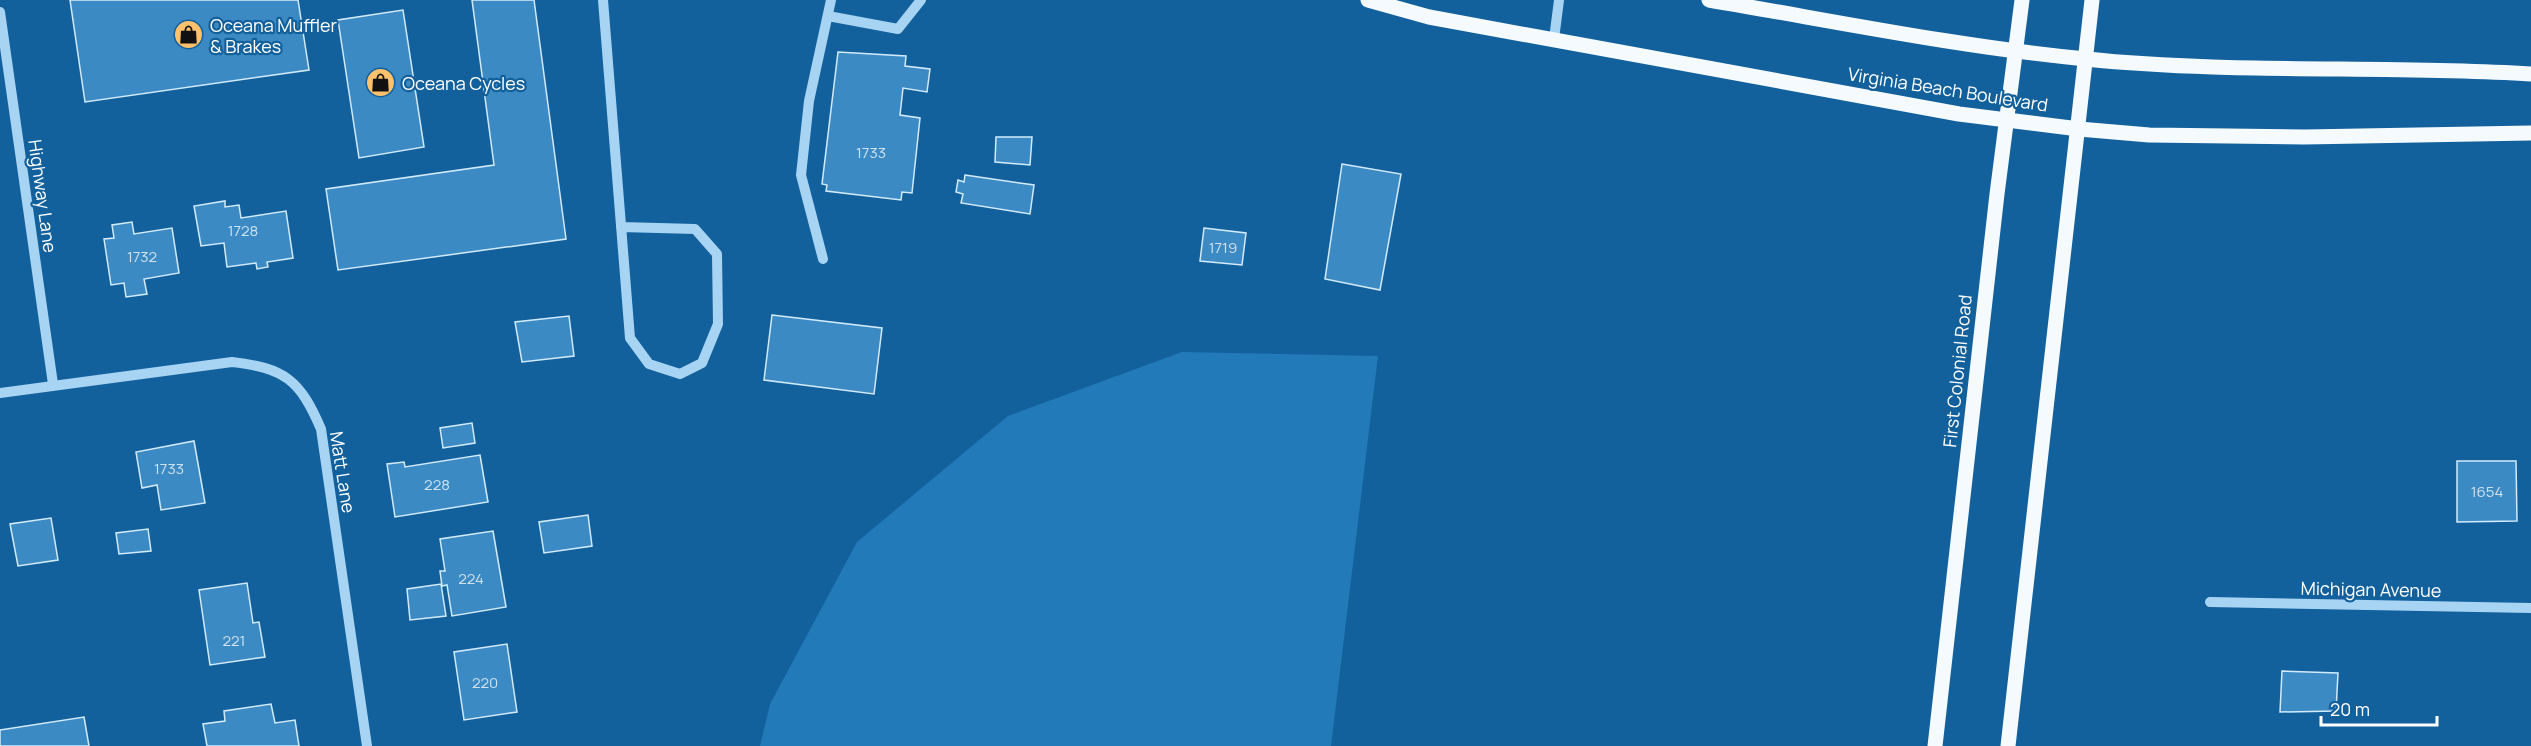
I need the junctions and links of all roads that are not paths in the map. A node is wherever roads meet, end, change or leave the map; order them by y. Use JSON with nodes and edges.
{"nodes":[{"id":1,"x":603,"y":0,"type":"edge"},
{"id":2,"x":831,"y":0,"type":"edge"},
{"id":3,"x":921,"y":0,"type":"edge"},
{"id":4,"x":1368,"y":0,"type":"edge"},
{"id":5,"x":1559,"y":0,"type":"edge"},
{"id":6,"x":1709,"y":0,"type":"edge"},
{"id":7,"x":2022,"y":0,"type":"edge"},
{"id":8,"x":2092,"y":0,"type":"edge"},
{"id":9,"x":0,"y":12,"type":"edge"},
{"id":10,"x":828,"y":16,"type":"junction"},
{"id":11,"x":1554,"y":39,"type":"junction"},
{"id":12,"x":2015,"y":50,"type":"junction"},
{"id":13,"x":2086,"y":59,"type":"junction"},
{"id":14,"x":2531,"y":74,"type":"edge"},
{"id":15,"x":5,"y":91,"type":"edge"},
{"id":16,"x":2006,"y":120,"type":"junction"},
{"id":17,"x":2079,"y":129,"type":"junction"},
{"id":18,"x":2531,"y":134,"type":"edge"},
{"id":19,"x":621,"y":226,"type":"junction"},
{"id":20,"x":823,"y":259,"type":"dead end"},
{"id":21,"x":53,"y":384,"type":"junction"},
{"id":22,"x":0,"y":393,"type":"edge"},
{"id":23,"x":2210,"y":602,"type":"dead end"},
{"id":24,"x":2531,"y":608,"type":"edge"},
{"id":25,"x":367,"y":746,"type":"edge"},
{"id":26,"x":1935,"y":746,"type":"edge"},
{"id":27,"x":2008,"y":746,"type":"edge"}],
"edges":[{"from":1,"to":19,"type":"street"},
{"from":2,"to":10,"type":"street"},
{"from":3,"to":10,"type":"street"},
{"from":4,"to":11,"type":"main road","name":"Virginia Beach Boulevard"},
{"from":5,"to":11,"type":"street"},
{"from":6,"to":12,"type":"main road"},
{"from":7,"to":12,"type":"main road","name":"First Colonial Road"},
{"from":8,"to":13,"type":"main road"},
{"from":9,"to":15,"type":"street","name":"Highway Lane"},
{"from":10,"to":20,"type":"street"},
{"from":11,"to":16,"type":"main road","name":"Virginia Beach Boulevard"},
{"from":12,"to":13,"type":"main road"},
{"from":12,"to":16,"type":"main road","name":"First Colonial Road"},
{"from":13,"to":14,"type":"main road"},
{"from":13,"to":17,"type":"main road"},
{"from":15,"to":21,"type":"street","name":"Highway Lane"},
{"from":16,"to":17,"type":"main road","name":"Virginia Beach Boulevard"},
{"from":16,"to":26,"type":"main road","name":"First Colonial Road"},
{"from":17,"to":18,"type":"main road","name":"Virginia Beach Boulevard"},
{"from":17,"to":27,"type":"main road"},
{"from":19,"to":19,"type":"street"},
{"from":21,"to":22,"type":"street","name":"Matt Lane"},
{"from":21,"to":25,"type":"street","name":"Matt Lane"},
{"from":23,"to":24,"type":"street","name":"Michigan Avenue"}]}
